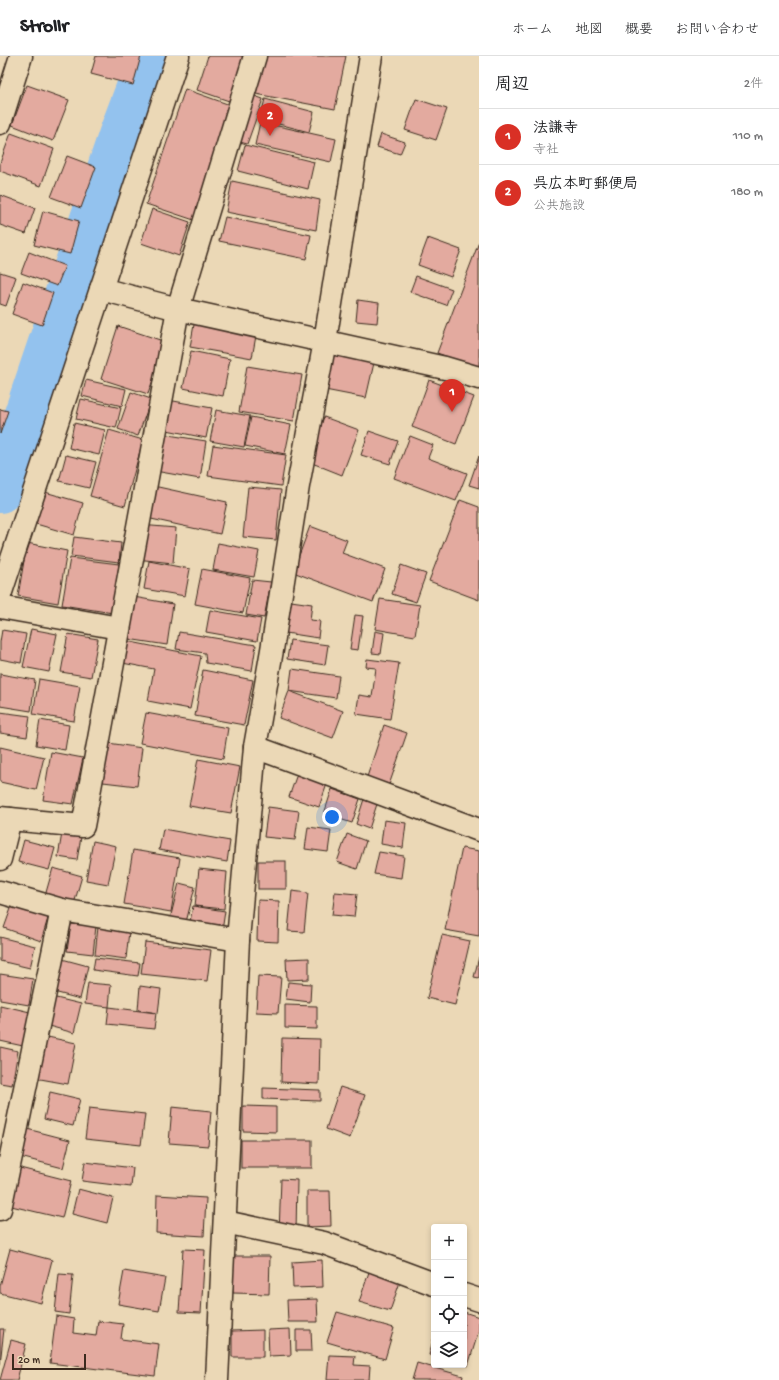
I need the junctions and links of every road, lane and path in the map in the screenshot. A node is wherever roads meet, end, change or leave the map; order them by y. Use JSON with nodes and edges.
{"nodes":[{"id":1,"x":21,"y":56,"type":"edge"},
{"id":2,"x":178,"y":56,"type":"edge"},
{"id":3,"x":255,"y":56,"type":"edge"},
{"id":4,"x":371,"y":56,"type":"edge"},
{"id":5,"x":0,"y":123,"type":"edge"},
{"id":6,"x":101,"y":289,"type":"junction"},
{"id":7,"x":178,"y":309,"type":"junction"},
{"id":8,"x":325,"y":341,"type":"junction"},
{"id":9,"x":479,"y":378,"type":"edge"},
{"id":10,"x":0,"y":595,"type":"edge"},
{"id":11,"x":0,"y":607,"type":"edge"},
{"id":12,"x":119,"y":628,"type":"junction"},
{"id":13,"x":255,"y":747,"type":"junction"},
{"id":14,"x":5,"y":819,"type":"edge"},
{"id":15,"x":479,"y":830,"type":"edge"},
{"id":16,"x":0,"y":859,"type":"edge"},
{"id":17,"x":0,"y":892,"type":"edge"},
{"id":18,"x":62,"y":910,"type":"junction"},
{"id":19,"x":238,"y":940,"type":"junction"},
{"id":20,"x":0,"y":1209,"type":"edge"},
{"id":21,"x":225,"y":1222,"type":"junction"},
{"id":22,"x":431,"y":1283,"type":"edge"},
{"id":23,"x":467,"y":1296,"type":"edge"},
{"id":24,"x":479,"y":1300,"type":"edge"},
{"id":25,"x":217,"y":1380,"type":"edge"}],
"edges":[{"from":1,"to":5,"type":"street"},
{"from":2,"to":6,"type":"street"},
{"from":3,"to":7,"type":"street"},
{"from":4,"to":8,"type":"street"},
{"from":6,"to":7,"type":"street"},
{"from":6,"to":10,"type":"street"},
{"from":7,"to":8,"type":"street"},
{"from":7,"to":12,"type":"street"},
{"from":8,"to":9,"type":"street"},
{"from":8,"to":13,"type":"street"},
{"from":11,"to":12,"type":"street"},
{"from":12,"to":14,"type":"street"},
{"from":13,"to":15,"type":"street"},
{"from":13,"to":19,"type":"street"},
{"from":14,"to":16,"type":"street"},
{"from":17,"to":18,"type":"street"},
{"from":18,"to":19,"type":"street"},
{"from":18,"to":20,"type":"street"},
{"from":19,"to":21,"type":"street"},
{"from":21,"to":22,"type":"street"},
{"from":21,"to":25,"type":"street"},
{"from":23,"to":24,"type":"street"}]}
